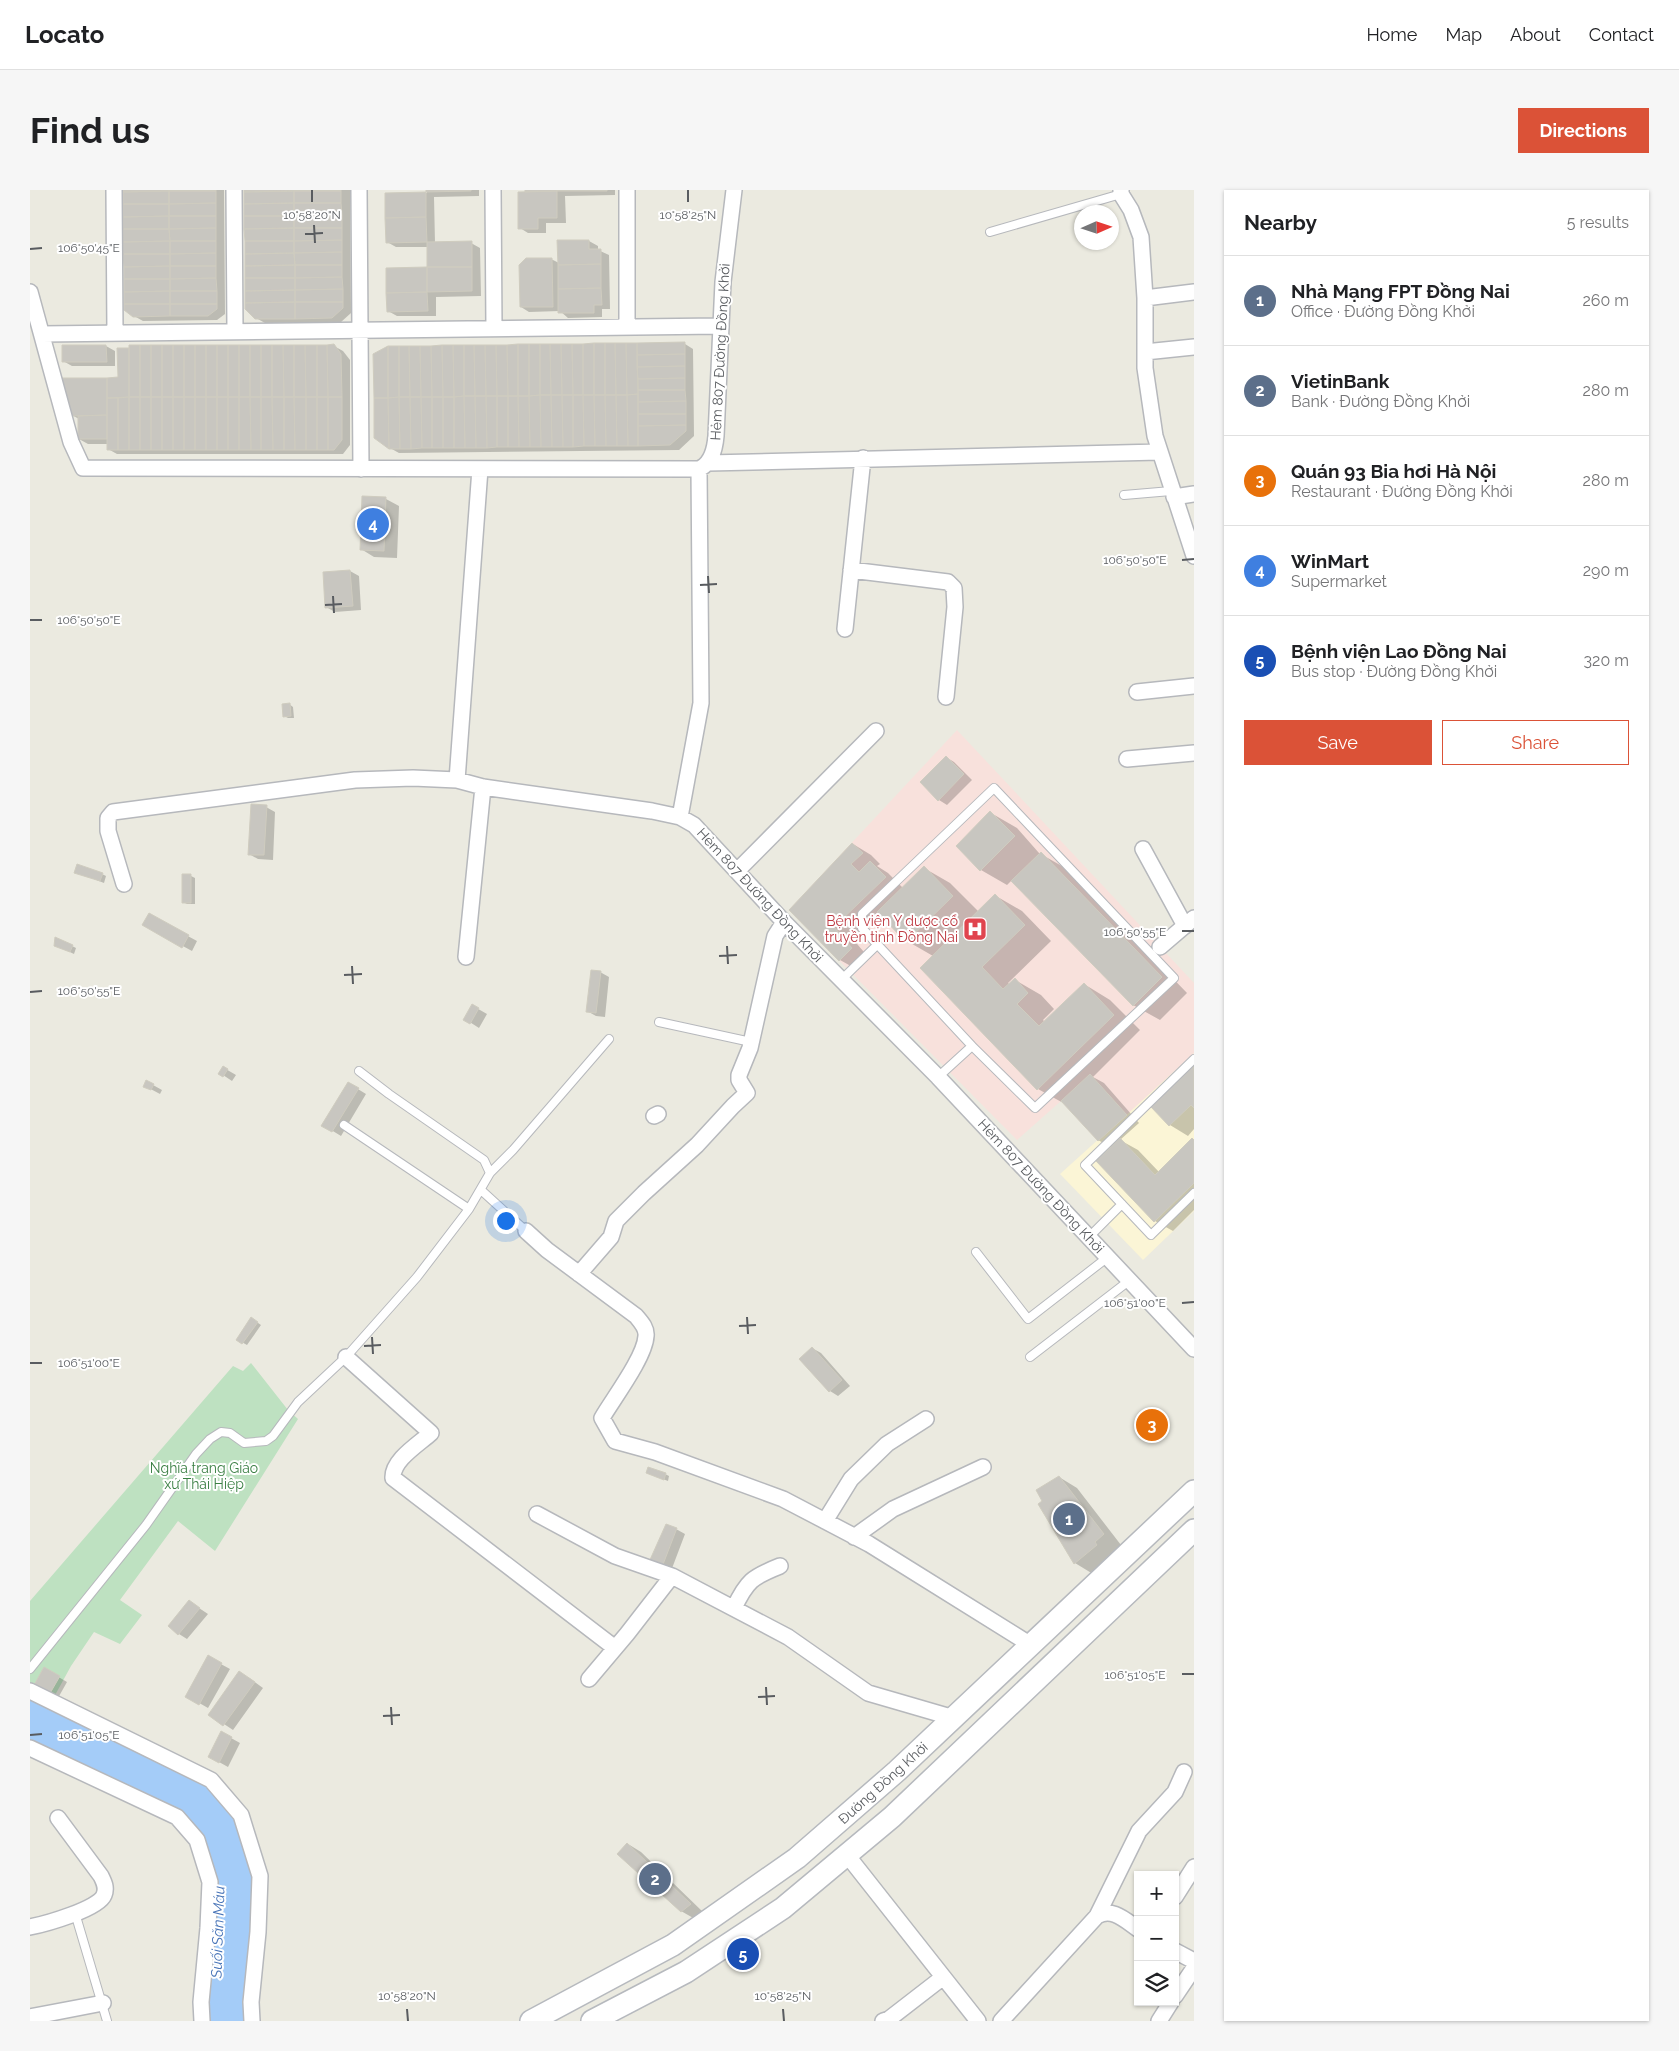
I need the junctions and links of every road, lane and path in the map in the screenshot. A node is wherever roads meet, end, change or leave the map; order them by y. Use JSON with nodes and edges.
{"nodes":[{"id":1,"x":114,"y":190,"type":"edge"},
{"id":2,"x":234,"y":190,"type":"edge"},
{"id":3,"x":358,"y":190,"type":"edge"},
{"id":4,"x":493,"y":190,"type":"edge"},
{"id":5,"x":627,"y":190,"type":"edge"},
{"id":6,"x":734,"y":190,"type":"edge"},
{"id":7,"x":1121,"y":192,"type":"edge"},
{"id":8,"x":990,"y":232,"type":"dead end"},
{"id":9,"x":30,"y":292,"type":"edge"},
{"id":10,"x":1194,"y":292,"type":"edge"},
{"id":11,"x":1145,"y":298,"type":"junction"},
{"id":12,"x":720,"y":326,"type":"junction"},
{"id":13,"x":628,"y":327,"type":"junction"},
{"id":14,"x":494,"y":328,"type":"junction"},
{"id":15,"x":360,"y":330,"type":"junction"},
{"id":16,"x":235,"y":331,"type":"junction"},
{"id":17,"x":115,"y":333,"type":"junction"},
{"id":18,"x":42,"y":334,"type":"junction"},
{"id":19,"x":1194,"y":347,"type":"edge"},
{"id":20,"x":1145,"y":352,"type":"junction"},
{"id":21,"x":1159,"y":452,"type":"junction"},
{"id":22,"x":863,"y":458,"type":"junction"},
{"id":23,"x":704,"y":466,"type":"junction"},
{"id":24,"x":361,"y":468,"type":"junction"},
{"id":25,"x":480,"y":469,"type":"junction"},
{"id":26,"x":1172,"y":494,"type":"junction"},
{"id":27,"x":1194,"y":494,"type":"edge"},
{"id":28,"x":1124,"y":495,"type":"dead end"},
{"id":29,"x":1194,"y":556,"type":"edge"},
{"id":30,"x":851,"y":570,"type":"junction"},
{"id":31,"x":845,"y":629,"type":"dead end"},
{"id":32,"x":1194,"y":686,"type":"edge"},
{"id":33,"x":1137,"y":692,"type":"dead end"},
{"id":34,"x":946,"y":696,"type":"dead end"},
{"id":35,"x":876,"y":731,"type":"dead end"},
{"id":36,"x":1194,"y":753,"type":"edge"},
{"id":37,"x":1127,"y":759,"type":"dead end"},
{"id":38,"x":457,"y":780,"type":"junction"},
{"id":39,"x":483,"y":787,"type":"junction"},
{"id":40,"x":680,"y":817,"type":"junction"},
{"id":41,"x":1143,"y":849,"type":"dead end"},
{"id":42,"x":737,"y":871,"type":"junction"},
{"id":43,"x":124,"y":884,"type":"dead end"},
{"id":44,"x":784,"y":922,"type":"junction"},
{"id":45,"x":1190,"y":922,"type":"edge"},
{"id":46,"x":877,"y":945,"type":"junction"},
{"id":47,"x":1160,"y":947,"type":"dead end"},
{"id":48,"x":466,"y":957,"type":"dead end"},
{"id":49,"x":841,"y":980,"type":"junction"},
{"id":50,"x":659,"y":1022,"type":"dead end"},
{"id":51,"x":609,"y":1039,"type":"dead end"},
{"id":52,"x":751,"y":1042,"type":"junction"},
{"id":53,"x":972,"y":1046,"type":"junction"},
{"id":54,"x":1194,"y":1059,"type":"edge"},
{"id":55,"x":359,"y":1070,"type":"dead end"},
{"id":56,"x":938,"y":1077,"type":"junction"},
{"id":57,"x":344,"y":1125,"type":"dead end"},
{"id":58,"x":490,"y":1173,"type":"junction"},
{"id":59,"x":481,"y":1190,"type":"junction"},
{"id":60,"x":1194,"y":1193,"type":"edge"},
{"id":61,"x":1122,"y":1204,"type":"junction"},
{"id":62,"x":469,"y":1210,"type":"junction"},
{"id":63,"x":526,"y":1231,"type":"joint"},
{"id":64,"x":1089,"y":1237,"type":"junction"},
{"id":65,"x":976,"y":1252,"type":"dead end"},
{"id":66,"x":1108,"y":1257,"type":"junction"},
{"id":67,"x":579,"y":1274,"type":"junction"},
{"id":68,"x":1130,"y":1280,"type":"junction"},
{"id":69,"x":1194,"y":1349,"type":"edge"},
{"id":70,"x":346,"y":1357,"type":"junction"},
{"id":71,"x":1030,"y":1357,"type":"dead end"},
{"id":72,"x":926,"y":1419,"type":"dead end"},
{"id":73,"x":984,"y":1467,"type":"dead end"},
{"id":74,"x":1194,"y":1491,"type":"edge"},
{"id":75,"x":537,"y":1514,"type":"dead end"},
{"id":76,"x":825,"y":1521,"type":"junction"},
{"id":77,"x":1194,"y":1530,"type":"edge"},
{"id":78,"x":854,"y":1537,"type":"junction"},
{"id":79,"x":780,"y":1566,"type":"dead end"},
{"id":80,"x":672,"y":1576,"type":"junction"},
{"id":81,"x":734,"y":1608,"type":"junction"},
{"id":82,"x":1032,"y":1645,"type":"junction"},
{"id":83,"x":615,"y":1648,"type":"junction"},
{"id":84,"x":30,"y":1669,"type":"edge"},
{"id":85,"x":589,"y":1679,"type":"dead end"},
{"id":86,"x":30,"y":1691,"type":"edge"},
{"id":87,"x":954,"y":1718,"type":"junction"},
{"id":88,"x":30,"y":1748,"type":"edge"},
{"id":89,"x":1184,"y":1772,"type":"dead end"},
{"id":90,"x":58,"y":1818,"type":"dead end"},
{"id":91,"x":847,"y":1855,"type":"junction"},
{"id":92,"x":1194,"y":1866,"type":"edge"},
{"id":93,"x":1179,"y":1890,"type":"edge"},
{"id":94,"x":74,"y":1912,"type":"junction"},
{"id":95,"x":1097,"y":1916,"type":"junction"},
{"id":96,"x":30,"y":1927,"type":"edge"},
{"id":97,"x":1134,"y":1927,"type":"edge"},
{"id":98,"x":1179,"y":1953,"type":"edge"},
{"id":99,"x":1194,"y":1961,"type":"edge"},
{"id":100,"x":1194,"y":1968,"type":"edge"},
{"id":101,"x":942,"y":1978,"type":"junction"},
{"id":102,"x":1179,"y":1990,"type":"edge"},
{"id":103,"x":103,"y":2003,"type":"junction"},
{"id":104,"x":1169,"y":2006,"type":"edge"},
{"id":105,"x":30,"y":2017,"type":"edge"},
{"id":106,"x":107,"y":2021,"type":"edge"},
{"id":107,"x":202,"y":2021,"type":"edge"},
{"id":108,"x":252,"y":2021,"type":"edge"},
{"id":109,"x":531,"y":2021,"type":"edge"},
{"id":110,"x":592,"y":2021,"type":"edge"},
{"id":111,"x":883,"y":2021,"type":"edge"},
{"id":112,"x":978,"y":2021,"type":"edge"},
{"id":113,"x":1001,"y":2021,"type":"edge"},
{"id":114,"x":1159,"y":2021,"type":"edge"}],
"edges":[{"from":1,"to":17,"type":"street"},
{"from":2,"to":16,"type":"street"},
{"from":3,"to":15,"type":"street"},
{"from":4,"to":14,"type":"street"},
{"from":5,"to":13,"type":"street"},
{"from":6,"to":12,"type":"street","name":"Hẻm 807 Đường Đồng Khởi"},
{"from":7,"to":8,"type":"lane"},
{"from":7,"to":11,"type":"street"},
{"from":9,"to":18,"type":"street"},
{"from":10,"to":11,"type":"street"},
{"from":11,"to":20,"type":"street"},
{"from":12,"to":13,"type":"street"},
{"from":12,"to":23,"type":"street","name":"Hẻm 807 Đường Đồng Khởi"},
{"from":13,"to":14,"type":"street"},
{"from":14,"to":15,"type":"street"},
{"from":15,"to":16,"type":"street"},
{"from":15,"to":24,"type":"street"},
{"from":16,"to":17,"type":"street"},
{"from":17,"to":18,"type":"street"},
{"from":18,"to":24,"type":"street"},
{"from":19,"to":20,"type":"street"},
{"from":20,"to":21,"type":"street"},
{"from":21,"to":22,"type":"street"},
{"from":21,"to":26,"type":"street"},
{"from":22,"to":23,"type":"street"},
{"from":22,"to":30,"type":"street"},
{"from":23,"to":25,"type":"street"},
{"from":23,"to":40,"type":"street","name":"Hẻm 807 Đường Đồng Khởi"},
{"from":24,"to":25,"type":"street"},
{"from":25,"to":38,"type":"street"},
{"from":26,"to":27,"type":"street"},
{"from":26,"to":28,"type":"lane"},
{"from":26,"to":29,"type":"street"},
{"from":30,"to":31,"type":"street"},
{"from":30,"to":34,"type":"street"},
{"from":32,"to":33,"type":"street"},
{"from":35,"to":42,"type":"street"},
{"from":36,"to":37,"type":"street"},
{"from":38,"to":39,"type":"street"},
{"from":38,"to":43,"type":"street"},
{"from":39,"to":40,"type":"street"},
{"from":39,"to":48,"type":"street"},
{"from":40,"to":42,"type":"street","name":"Hẻm 807 Đường Đồng Khởi"},
{"from":41,"to":45,"type":"street"},
{"from":42,"to":44,"type":"street","name":"Hẻm 807 Đường Đồng Khởi"},
{"from":44,"to":49,"type":"street","name":"Hẻm 807 Đường Đồng Khởi"},
{"from":44,"to":52,"type":"street"},
{"from":45,"to":47,"type":"street"},
{"from":46,"to":49,"type":"lane"},
{"from":46,"to":53,"type":"lane"},
{"from":46,"to":53,"type":"lane"},
{"from":49,"to":56,"type":"street","name":"Hẻm 807 Đường Đồng Khởi"},
{"from":50,"to":52,"type":"lane"},
{"from":51,"to":58,"type":"lane"},
{"from":52,"to":67,"type":"street"},
{"from":53,"to":56,"type":"lane"},
{"from":54,"to":61,"type":"lane"},
{"from":55,"to":58,"type":"lane"},
{"from":56,"to":64,"type":"street","name":"Hẻm 807 Đường Đồng Khởi"},
{"from":57,"to":62,"type":"lane"},
{"from":58,"to":59,"type":"lane"},
{"from":59,"to":62,"type":"lane"},
{"from":59,"to":63,"type":"lane"},
{"from":60,"to":61,"type":"lane"},
{"from":61,"to":64,"type":"lane"},
{"from":62,"to":70,"type":"lane"},
{"from":63,"to":67,"type":"street"},
{"from":64,"to":66,"type":"street","name":"Hẻm 807 Đường Đồng Khởi"},
{"from":65,"to":66,"type":"lane"},
{"from":66,"to":68,"type":"street","name":"Hẻm 807 Đường Đồng Khởi"},
{"from":67,"to":76,"type":"street"},
{"from":68,"to":69,"type":"street","name":"Hẻm 807 Đường Đồng Khởi"},
{"from":68,"to":71,"type":"lane"},
{"from":70,"to":83,"type":"street"},
{"from":70,"to":84,"type":"lane"},
{"from":72,"to":76,"type":"street"},
{"from":73,"to":78,"type":"street"},
{"from":74,"to":82,"type":"main road","name":"Đường Đồng Khởi"},
{"from":75,"to":80,"type":"street"},
{"from":76,"to":78,"type":"street"},
{"from":77,"to":91,"type":"main road"},
{"from":78,"to":82,"type":"street"},
{"from":79,"to":81,"type":"street"},
{"from":80,"to":81,"type":"street"},
{"from":80,"to":83,"type":"street"},
{"from":81,"to":87,"type":"street"},
{"from":82,"to":87,"type":"main road","name":"Đường Đồng Khởi"},
{"from":83,"to":85,"type":"street"},
{"from":86,"to":108,"type":"street"},
{"from":87,"to":109,"type":"main road","name":"Đường Đồng Khởi"},
{"from":88,"to":107,"type":"street"},
{"from":89,"to":95,"type":"street"},
{"from":90,"to":94,"type":"street"},
{"from":91,"to":101,"type":"street"},
{"from":91,"to":110,"type":"main road"},
{"from":92,"to":93,"type":"street"},
{"from":94,"to":96,"type":"street"},
{"from":94,"to":103,"type":"lane"},
{"from":95,"to":97,"type":"street"},
{"from":95,"to":113,"type":"street"},
{"from":98,"to":99,"type":"street"},
{"from":100,"to":102,"type":"street"},
{"from":101,"to":111,"type":"street"},
{"from":101,"to":112,"type":"street"},
{"from":103,"to":105,"type":"street"},
{"from":103,"to":106,"type":"lane"},
{"from":104,"to":114,"type":"street"}]}
